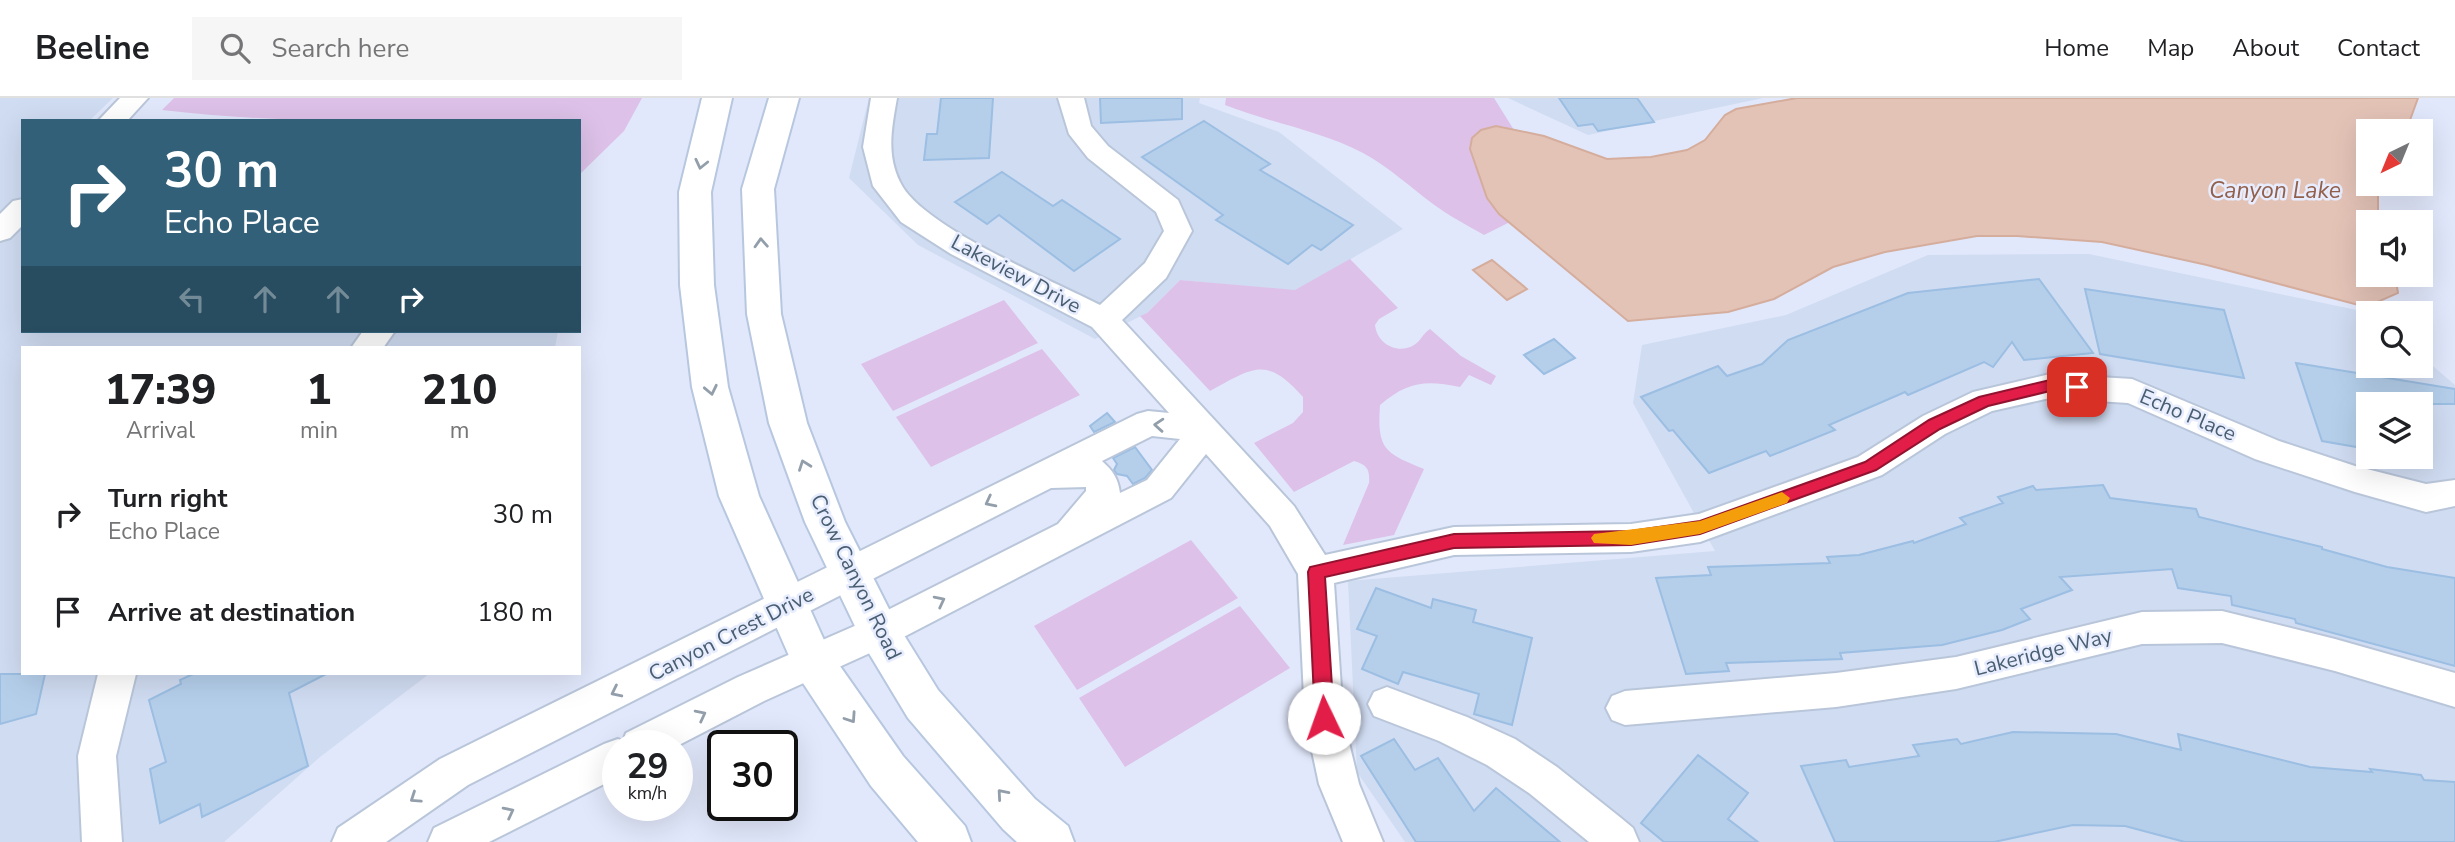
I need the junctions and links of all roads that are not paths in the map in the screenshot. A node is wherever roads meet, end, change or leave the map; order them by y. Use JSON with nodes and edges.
{"nodes":[{"id":1,"x":135,"y":98,"type":"edge"},
{"id":2,"x":717,"y":98,"type":"edge"},
{"id":3,"x":785,"y":98,"type":"edge"},
{"id":4,"x":884,"y":98,"type":"edge"},
{"id":5,"x":1071,"y":98,"type":"edge"},
{"id":6,"x":113,"y":119,"type":"edge"},
{"id":7,"x":21,"y":210,"type":"edge"},
{"id":8,"x":0,"y":231,"type":"edge"},
{"id":9,"x":1103,"y":319,"type":"junction"},
{"id":10,"x":1205,"y":429,"type":"junction"},
{"id":11,"x":1040,"y":477,"type":"junction"},
{"id":12,"x":2455,"y":493,"type":"edge"},
{"id":13,"x":1062,"y":539,"type":"junction"},
{"id":14,"x":1316,"y":572,"type":"junction"},
{"id":15,"x":851,"y":573,"type":"junction"},
{"id":16,"x":786,"y":607,"type":"junction"},
{"id":17,"x":879,"y":632,"type":"junction"},
{"id":18,"x":813,"y":661,"type":"junction"},
{"id":19,"x":117,"y":675,"type":"edge"},
{"id":20,"x":2455,"y":690,"type":"edge"},
{"id":21,"x":1387,"y":704,"type":"dead end"},
{"id":22,"x":1625,"y":708,"type":"dead end"},
{"id":23,"x":673,"y":730,"type":"edge"},
{"id":24,"x":602,"y":765,"type":"edge"},
{"id":25,"x":102,"y":842,"type":"edge"},
{"id":26,"x":352,"y":842,"type":"edge"},
{"id":27,"x":447,"y":842,"type":"edge"},
{"id":28,"x":948,"y":842,"type":"edge"},
{"id":29,"x":1051,"y":842,"type":"edge"},
{"id":30,"x":1363,"y":842,"type":"edge"},
{"id":31,"x":1619,"y":842,"type":"edge"}],
"edges":[{"from":1,"to":6,"type":"street"},
{"from":2,"to":16,"type":"main road","one_way":true},
{"from":15,"to":3,"type":"main road","name":"Crow Canyon Road","one_way":true},
{"from":4,"to":9,"type":"street","name":"Lakeview Drive"},
{"from":5,"to":9,"type":"street"},
{"from":7,"to":8,"type":"street"},
{"from":9,"to":10,"type":"street","name":"Lakeview Drive"},
{"from":10,"to":11,"type":"street","name":"Canyon Crest Drive","one_way":true},
{"from":10,"to":13,"type":"street"},
{"from":10,"to":14,"type":"street","name":"Lakeview Drive"},
{"from":11,"to":13,"type":"street"},
{"from":11,"to":15,"type":"street","name":"Canyon Crest Drive","one_way":true},
{"from":12,"to":14,"type":"street","name":"Echo Place"},
{"from":17,"to":13,"type":"street","one_way":true},
{"from":14,"to":30,"type":"street"},
{"from":15,"to":16,"type":"street","name":"Canyon Crest Drive"},
{"from":15,"to":17,"type":"main road","name":"Crow Canyon Road"},
{"from":16,"to":18,"type":"main road"},
{"from":16,"to":26,"type":"street","name":"Canyon Crest Drive","one_way":true},
{"from":17,"to":18,"type":"street"},
{"from":29,"to":17,"type":"main road","name":"Crow Canyon Road","one_way":true},
{"from":23,"to":18,"type":"street","one_way":true},
{"from":18,"to":28,"type":"main road","one_way":true},
{"from":19,"to":25,"type":"street"},
{"from":20,"to":22,"type":"street","name":"Lakeridge Way"},
{"from":21,"to":31,"type":"street"},
{"from":27,"to":24,"type":"street","one_way":true}]}
